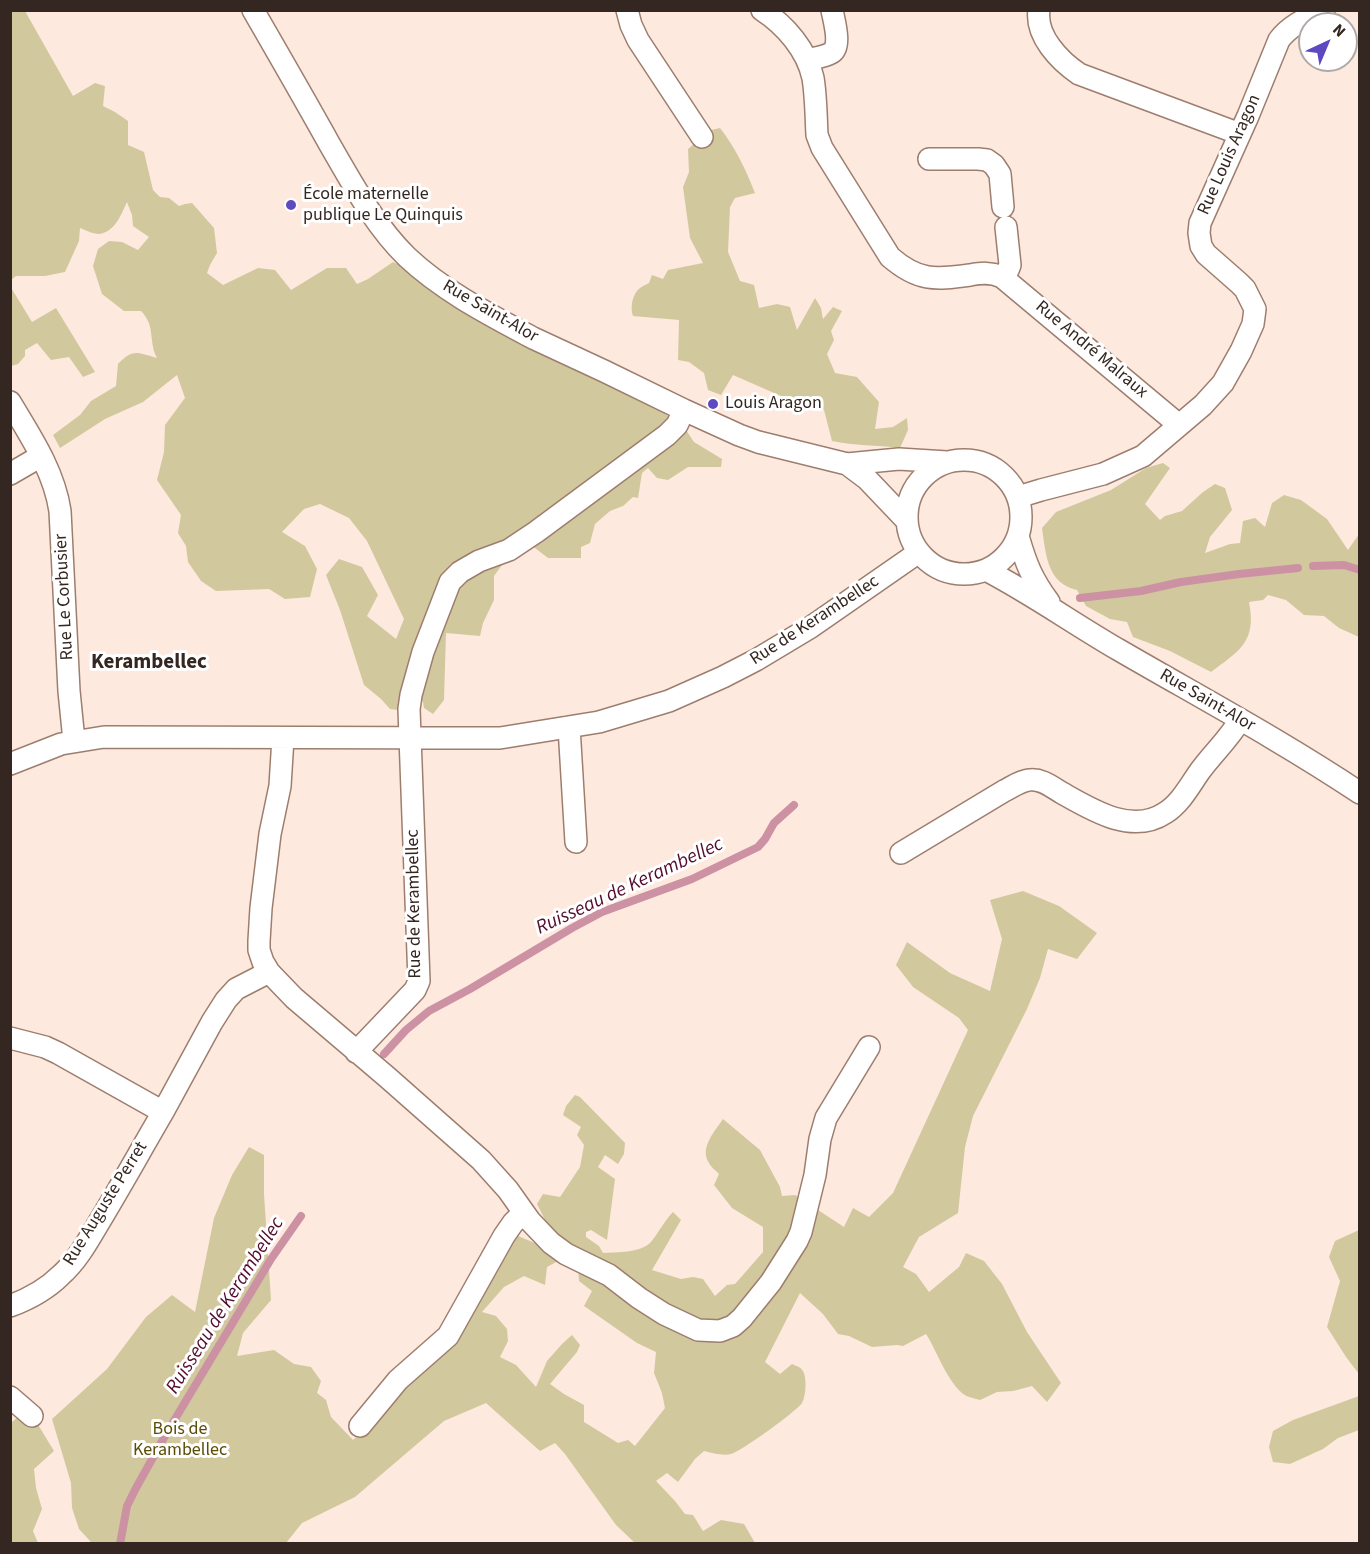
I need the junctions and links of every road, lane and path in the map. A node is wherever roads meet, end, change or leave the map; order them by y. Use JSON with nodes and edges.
{"nodes":[{"id":1,"x":253,"y":10,"type":"edge"},
{"id":2,"x":627,"y":10,"type":"edge"},
{"id":3,"x":762,"y":10,"type":"edge"},
{"id":4,"x":832,"y":10,"type":"edge"},
{"id":5,"x":1039,"y":10,"type":"edge"},
{"id":6,"x":1324,"y":10,"type":"edge"},
{"id":7,"x":807,"y":60,"type":"junction"},
{"id":8,"x":1240,"y":134,"type":"junction"},
{"id":9,"x":702,"y":137,"type":"dead end"},
{"id":10,"x":929,"y":159,"type":"dead end"},
{"id":11,"x":1002,"y":277,"type":"junction"},
{"id":12,"x":10,"y":402,"type":"edge"},
{"id":13,"x":684,"y":410,"type":"junction"},
{"id":14,"x":1179,"y":424,"type":"junction"},
{"id":15,"x":41,"y":456,"type":"junction"},
{"id":16,"x":948,"y":462,"type":"junction"},
{"id":17,"x":847,"y":464,"type":"junction"},
{"id":18,"x":10,"y":474,"type":"edge"},
{"id":19,"x":1018,"y":497,"type":"junction"},
{"id":20,"x":907,"y":520,"type":"junction"},
{"id":21,"x":1018,"y":536,"type":"junction"},
{"id":22,"x":919,"y":552,"type":"junction"},
{"id":23,"x":986,"y":570,"type":"junction"},
{"id":24,"x":1054,"y":610,"type":"junction"},
{"id":25,"x":1240,"y":720,"type":"junction"},
{"id":26,"x":569,"y":727,"type":"junction"},
{"id":27,"x":411,"y":737,"type":"junction"},
{"id":28,"x":283,"y":738,"type":"junction"},
{"id":29,"x":74,"y":741,"type":"junction"},
{"id":30,"x":10,"y":764,"type":"edge"},
{"id":31,"x":1359,"y":793,"type":"edge"},
{"id":32,"x":576,"y":842,"type":"dead end"},
{"id":33,"x":901,"y":853,"type":"dead end"},
{"id":34,"x":269,"y":972,"type":"junction"},
{"id":35,"x":10,"y":1038,"type":"edge"},
{"id":36,"x":869,"y":1047,"type":"dead end"},
{"id":37,"x":356,"y":1052,"type":"junction"},
{"id":38,"x":163,"y":1112,"type":"junction"},
{"id":39,"x":523,"y":1213,"type":"junction"},
{"id":40,"x":10,"y":1306,"type":"edge"},
{"id":41,"x":10,"y":1397,"type":"edge"},
{"id":42,"x":32,"y":1416,"type":"dead end"},
{"id":43,"x":360,"y":1426,"type":"dead end"}],
"edges":[{"from":1,"to":13,"type":"street","name":"Rue Saint-Alor"},
{"from":2,"to":9,"type":"street"},
{"from":3,"to":7,"type":"street"},
{"from":4,"to":7,"type":"street"},
{"from":5,"to":8,"type":"street"},
{"from":6,"to":8,"type":"street","name":"Rue Louis Aragon"},
{"from":7,"to":11,"type":"street"},
{"from":8,"to":14,"type":"street","name":"Rue Louis Aragon"},
{"from":10,"to":11,"type":"street"},
{"from":11,"to":14,"type":"street","name":"Rue André Malraux"},
{"from":12,"to":15,"type":"street","name":"Rue Le Corbusier"},
{"from":13,"to":17,"type":"street","name":"Rue Saint-Alor"},
{"from":13,"to":27,"type":"street","name":"Rue de Kerambellec"},
{"from":14,"to":19,"type":"street","name":"Rue Louis Aragon"},
{"from":15,"to":18,"type":"street"},
{"from":15,"to":29,"type":"street","name":"Rue Le Corbusier"},
{"from":16,"to":17,"type":"street","name":"Rue Saint-Alor"},
{"from":16,"to":19,"type":"street"},
{"from":16,"to":20,"type":"street"},
{"from":17,"to":20,"type":"street","name":"Rue Saint-Alor"},
{"from":19,"to":21,"type":"street"},
{"from":20,"to":22,"type":"street"},
{"from":21,"to":23,"type":"street"},
{"from":21,"to":24,"type":"street","name":"Rue Saint-Alor"},
{"from":22,"to":23,"type":"street"},
{"from":22,"to":26,"type":"street","name":"Rue de Kerambellec"},
{"from":23,"to":24,"type":"street","name":"Rue Saint-Alor"},
{"from":24,"to":25,"type":"street","name":"Rue Saint-Alor"},
{"from":25,"to":31,"type":"street","name":"Rue Saint-Alor"},
{"from":25,"to":33,"type":"street"},
{"from":26,"to":27,"type":"street","name":"Rue de Kerambellec"},
{"from":26,"to":32,"type":"street"},
{"from":27,"to":28,"type":"street","name":"Rue de Kerambellec"},
{"from":27,"to":37,"type":"street","name":"Rue de Kerambellec"},
{"from":28,"to":29,"type":"street","name":"Rue de Kerambellec"},
{"from":28,"to":34,"type":"street"},
{"from":29,"to":30,"type":"street","name":"Rue de Kerambellec"},
{"from":34,"to":37,"type":"street"},
{"from":34,"to":38,"type":"street","name":"Rue Auguste Perret"},
{"from":35,"to":38,"type":"street"},
{"from":36,"to":39,"type":"street"},
{"from":37,"to":39,"type":"street"},
{"from":38,"to":40,"type":"street","name":"Rue Auguste Perret"},
{"from":39,"to":43,"type":"street"},
{"from":41,"to":42,"type":"street"}]}
